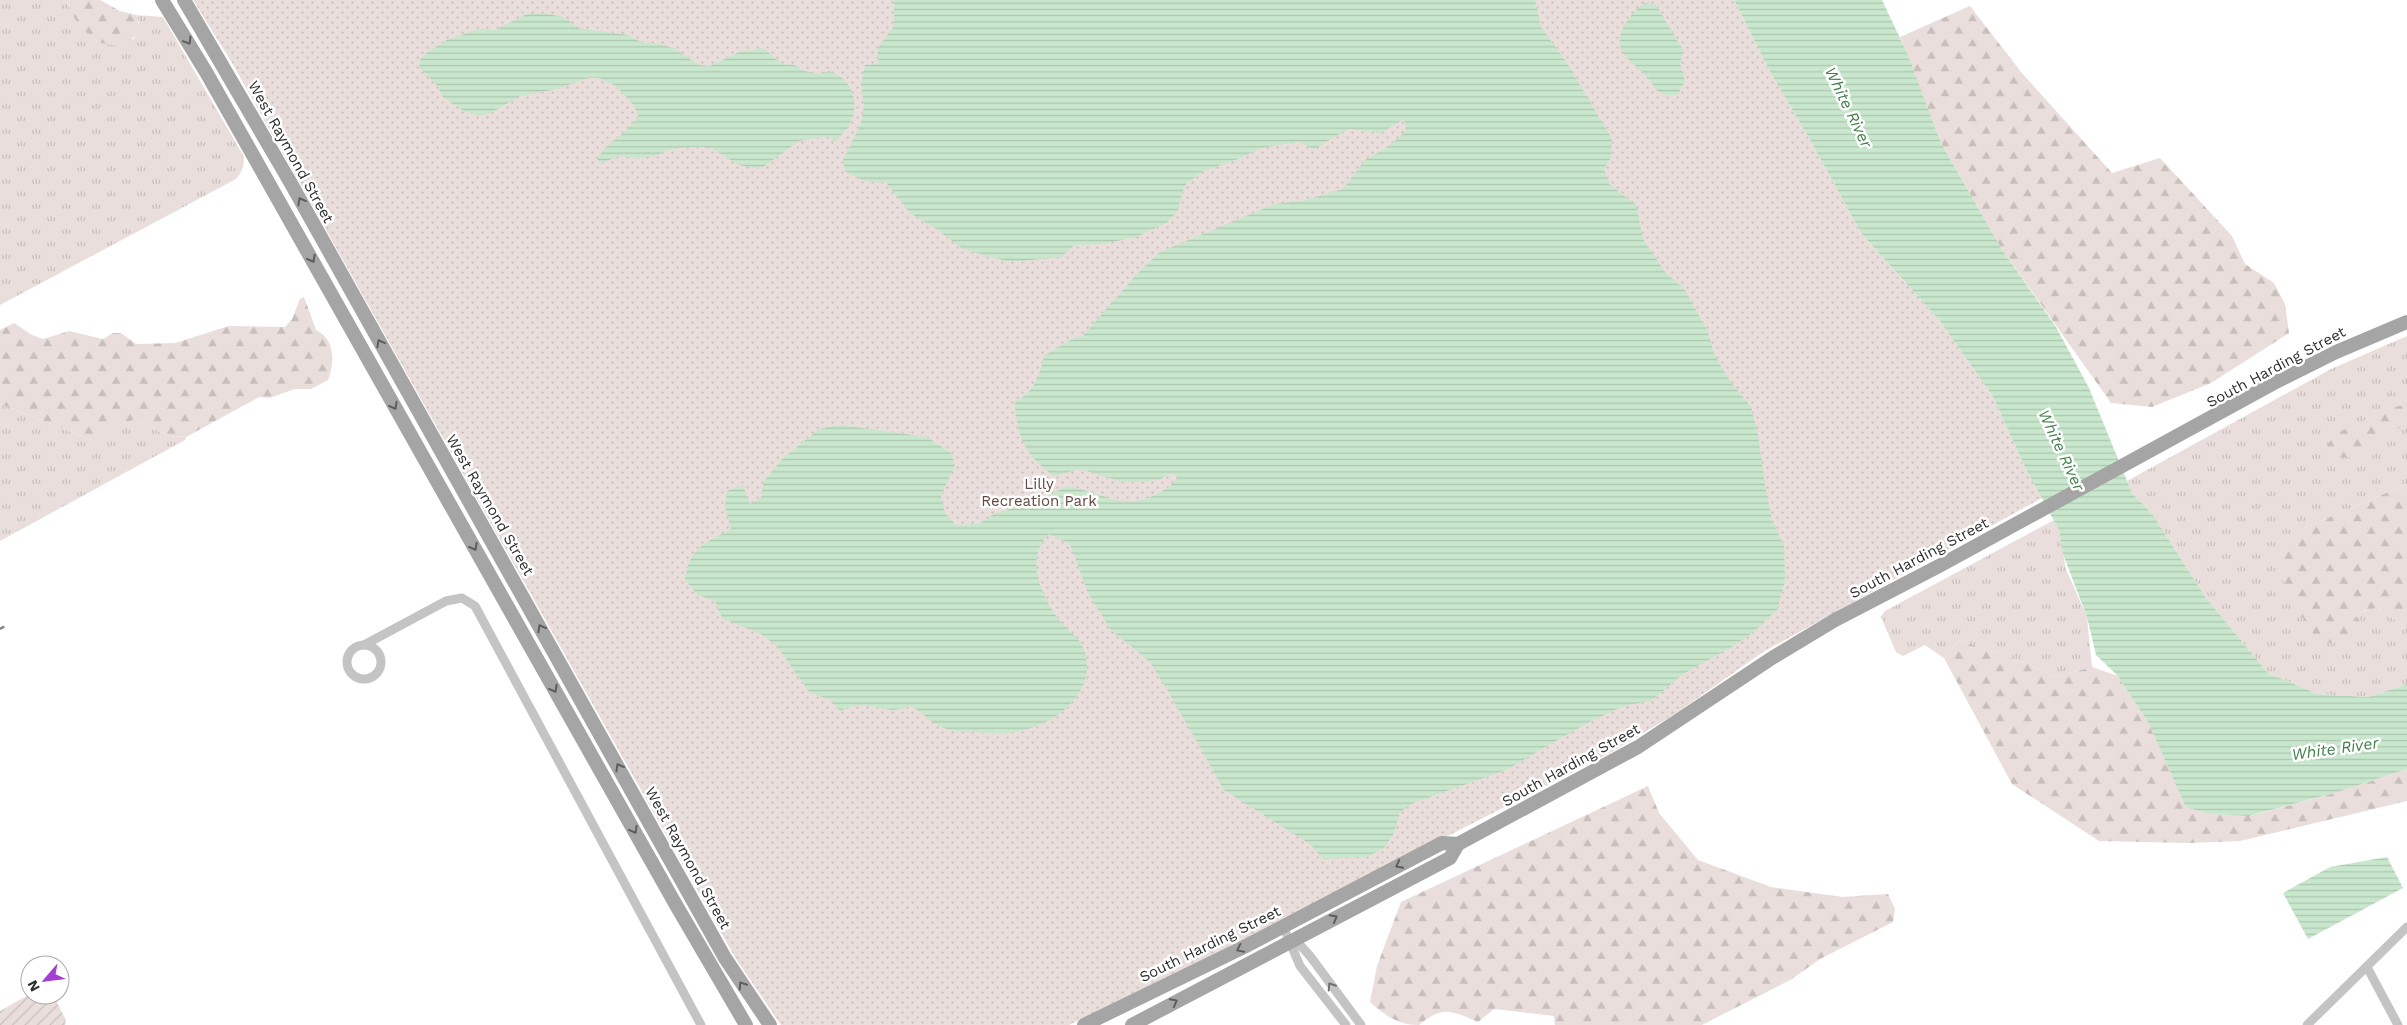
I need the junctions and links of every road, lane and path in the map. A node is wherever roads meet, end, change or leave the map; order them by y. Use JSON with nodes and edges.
{"nodes":[{"id":1,"x":162,"y":0,"type":"edge"},
{"id":2,"x":184,"y":0,"type":"edge"},
{"id":3,"x":2407,"y":322,"type":"edge"},
{"id":4,"x":525,"y":601,"type":"junction"},
{"id":5,"x":510,"y":610,"type":"junction"},
{"id":6,"x":385,"y":634,"type":"junction"},
{"id":7,"x":364,"y":645,"type":"junction"},
{"id":8,"x":376,"y":650,"type":"junction"},
{"id":9,"x":1458,"y":844,"type":"junction"},
{"id":10,"x":1283,"y":926,"type":"junction"},
{"id":11,"x":2407,"y":927,"type":"edge"},
{"id":12,"x":1291,"y":941,"type":"junction"},
{"id":13,"x":2367,"y":967,"type":"junction"},
{"id":14,"x":701,"y":1025,"type":"edge"},
{"id":15,"x":746,"y":1025,"type":"edge"},
{"id":16,"x":770,"y":1025,"type":"edge"},
{"id":17,"x":1084,"y":1025,"type":"edge"},
{"id":18,"x":1132,"y":1025,"type":"edge"},
{"id":19,"x":1346,"y":1025,"type":"edge"},
{"id":20,"x":1360,"y":1025,"type":"edge"},
{"id":21,"x":2306,"y":1025,"type":"edge"},
{"id":22,"x":2398,"y":1025,"type":"edge"}],
"edges":[{"from":1,"to":5,"type":"main road","one_way":true},
{"from":4,"to":2,"type":"main road","name":"West Raymond Street","one_way":true},
{"from":3,"to":9,"type":"main road","name":"South Harding Street"},
{"from":4,"to":5,"type":"main road"},
{"from":16,"to":4,"type":"main road","name":"West Raymond Street","one_way":true},
{"from":5,"to":15,"type":"main road","one_way":true},
{"from":6,"to":7,"type":"street"},
{"from":6,"to":8,"type":"street"},
{"from":6,"to":14,"type":"street"},
{"from":7,"to":8,"type":"street"},
{"from":7,"to":8,"type":"street"},
{"from":9,"to":10,"type":"main road","name":"South Harding Street","one_way":true},
{"from":12,"to":9,"type":"main road","name":"South Harding Street","one_way":true},
{"from":10,"to":12,"type":"street"},
{"from":10,"to":17,"type":"main road","name":"South Harding Street","one_way":true},
{"from":11,"to":13,"type":"street"},
{"from":18,"to":12,"type":"main road","name":"South Harding Street","one_way":true},
{"from":12,"to":19,"type":"street"},
{"from":20,"to":12,"type":"street","one_way":true},
{"from":13,"to":21,"type":"street"},
{"from":13,"to":22,"type":"street"}]}
